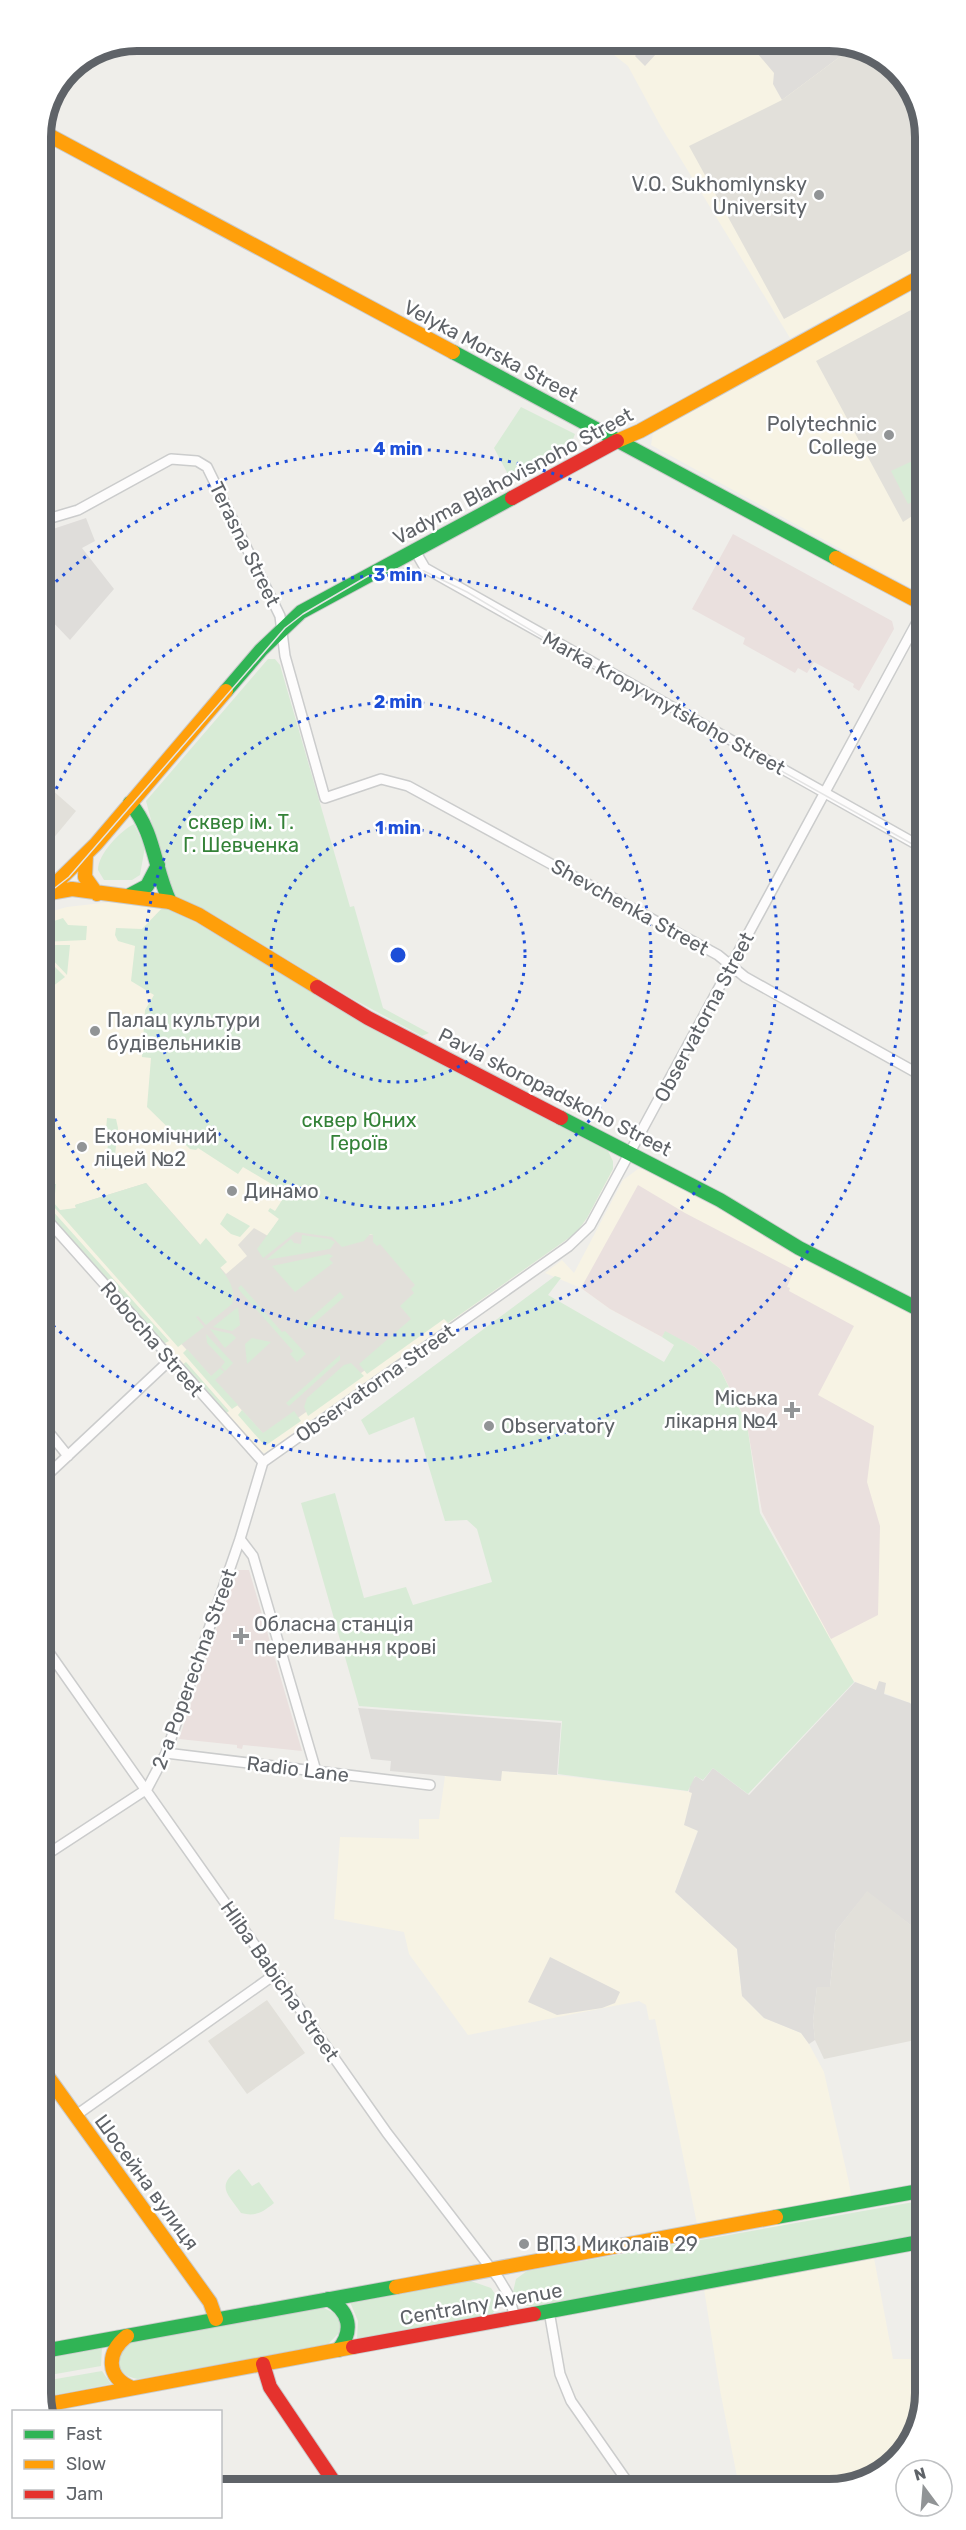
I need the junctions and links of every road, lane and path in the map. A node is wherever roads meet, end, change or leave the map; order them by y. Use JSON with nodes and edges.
{"nodes":[{"id":1,"x":51,"y":136,"type":"edge"},
{"id":2,"x":915,"y":280,"type":"edge"},
{"id":3,"x":617,"y":441,"type":"junction"},
{"id":4,"x":51,"y":517,"type":"edge"},
{"id":5,"x":414,"y":549,"type":"junction"},
{"id":6,"x":915,"y":600,"type":"edge"},
{"id":7,"x":915,"y":626,"type":"edge"},
{"id":8,"x":281,"y":628,"type":"junction"},
{"id":9,"x":825,"y":793,"type":"junction"},
{"id":10,"x":325,"y":798,"type":"joint"},
{"id":11,"x":130,"y":803,"type":"junction"},
{"id":12,"x":915,"y":844,"type":"edge"},
{"id":13,"x":86,"y":855,"type":"junction"},
{"id":14,"x":158,"y":865,"type":"junction"},
{"id":15,"x":51,"y":888,"type":"edge"},
{"id":16,"x":51,"y":893,"type":"edge"},
{"id":17,"x":97,"y":894,"type":"junction"},
{"id":18,"x":123,"y":898,"type":"junction"},
{"id":19,"x":170,"y":902,"type":"junction"},
{"id":20,"x":732,"y":965,"type":"junction"},
{"id":21,"x":915,"y":1072,"type":"edge"},
{"id":22,"x":630,"y":1154,"type":"junction"},
{"id":23,"x":51,"y":1224,"type":"edge"},
{"id":24,"x":915,"y":1307,"type":"edge"},
{"id":25,"x":170,"y":1360,"type":"junction"},
{"id":26,"x":51,"y":1436,"type":"edge"},
{"id":27,"x":68,"y":1456,"type":"junction"},
{"id":28,"x":263,"y":1462,"type":"junction"},
{"id":29,"x":51,"y":1472,"type":"edge"},
{"id":30,"x":240,"y":1539,"type":"junction"},
{"id":31,"x":51,"y":1655,"type":"edge"},
{"id":32,"x":166,"y":1753,"type":"junction"},
{"id":33,"x":316,"y":1771,"type":"junction"},
{"id":34,"x":430,"y":1785,"type":"dead end"},
{"id":35,"x":147,"y":1789,"type":"junction"},
{"id":36,"x":51,"y":1852,"type":"edge"},
{"id":37,"x":274,"y":1975,"type":"junction"},
{"id":38,"x":51,"y":2082,"type":"edge"},
{"id":39,"x":75,"y":2116,"type":"junction"},
{"id":40,"x":915,"y":2192,"type":"edge"},
{"id":41,"x":915,"y":2243,"type":"edge"},
{"id":42,"x":490,"y":2269,"type":"junction"},
{"id":43,"x":328,"y":2299,"type":"junction"},
{"id":44,"x":549,"y":2311,"type":"junction"},
{"id":45,"x":515,"y":2317,"type":"junction"},
{"id":46,"x":216,"y":2319,"type":"junction"},
{"id":47,"x":127,"y":2336,"type":"junction"},
{"id":48,"x":51,"y":2350,"type":"edge"},
{"id":49,"x":338,"y":2350,"type":"junction"},
{"id":50,"x":263,"y":2364,"type":"junction"},
{"id":51,"x":132,"y":2388,"type":"junction"},
{"id":52,"x":52,"y":2403,"type":"edge"},
{"id":53,"x":332,"y":2479,"type":"edge"},
{"id":54,"x":625,"y":2479,"type":"edge"}],
"edges":[{"from":1,"to":3,"type":"main road","name":"Velyka Morska Street"},
{"from":2,"to":3,"type":"main road","name":"Vadyma Blahovisnoho Street"},
{"from":3,"to":5,"type":"main road","name":"Vadyma Blahovisnoho Street"},
{"from":3,"to":6,"type":"main road","name":"Velyka Morska Street"},
{"from":4,"to":8,"type":"street","name":"Terasna Street"},
{"from":5,"to":8,"type":"main road","name":"Vadyma Blahovisnoho Street"},
{"from":5,"to":9,"type":"street","name":"Marka Kropyvnytskoho Street"},
{"from":7,"to":9,"type":"street","name":"Observatorna Street"},
{"from":8,"to":10,"type":"street","name":"Terasna Street"},
{"from":8,"to":11,"type":"main road","name":"Vadyma Blahovisnoho Street"},
{"from":9,"to":12,"type":"street","name":"Marka Kropyvnytskoho Street"},
{"from":9,"to":20,"type":"street","name":"Observatorna Street"},
{"from":10,"to":20,"type":"street","name":"Shevchenka Street"},
{"from":11,"to":13,"type":"main road","name":"Vadyma Blahovisnoho Street"},
{"from":11,"to":14,"type":"main road"},
{"from":13,"to":15,"type":"main road","name":"Vadyma Blahovisnoho Street"},
{"from":13,"to":17,"type":"main road"},
{"from":14,"to":18,"type":"main road"},
{"from":14,"to":19,"type":"main road"},
{"from":16,"to":17,"type":"main road","name":"Pavla skoropadskoho Street"},
{"from":17,"to":18,"type":"main road","name":"Pavla skoropadskoho Street"},
{"from":18,"to":19,"type":"main road","name":"Pavla skoropadskoho Street"},
{"from":19,"to":22,"type":"main road","name":"Pavla skoropadskoho Street"},
{"from":20,"to":21,"type":"street","name":"Shevchenka Street"},
{"from":20,"to":22,"type":"street","name":"Observatorna Street"},
{"from":22,"to":24,"type":"main road","name":"Pavla skoropadskoho Street"},
{"from":22,"to":28,"type":"street","name":"Observatorna Street"},
{"from":23,"to":25,"type":"street","name":"Robocha Street"},
{"from":25,"to":27,"type":"street"},
{"from":25,"to":28,"type":"street","name":"Robocha Street"},
{"from":26,"to":27,"type":"street"},
{"from":27,"to":29,"type":"street"},
{"from":28,"to":30,"type":"street","name":"2-a Poperechna Street"},
{"from":30,"to":32,"type":"street","name":"2-a Poperechna Street"},
{"from":30,"to":33,"type":"street"},
{"from":31,"to":35,"type":"street","name":"Hliba Babicha Street"},
{"from":32,"to":33,"type":"street","name":"Radio Lane"},
{"from":32,"to":35,"type":"street","name":"2-a Poperechna Street"},
{"from":33,"to":34,"type":"street","name":"Radio Lane"},
{"from":35,"to":36,"type":"street","name":"2-a Poperechna Street"},
{"from":35,"to":37,"type":"street","name":"Hliba Babicha Street"},
{"from":37,"to":39,"type":"street"},
{"from":37,"to":42,"type":"street","name":"Hliba Babicha Street"},
{"from":38,"to":39,"type":"main road","name":"Шосейна вулиця"},
{"from":39,"to":46,"type":"main road","name":"Шосейна вулиця"},
{"from":40,"to":42,"type":"main road","name":"Centralny Avenue"},
{"from":41,"to":44,"type":"main road","name":"Centralny Avenue"},
{"from":42,"to":43,"type":"main road","name":"Centralny Avenue"},
{"from":42,"to":45,"type":"street","name":"Hliba Babicha Street"},
{"from":43,"to":46,"type":"main road","name":"Centralny Avenue"},
{"from":43,"to":49,"type":"main road"},
{"from":44,"to":45,"type":"main road","name":"Centralny Avenue"},
{"from":44,"to":54,"type":"street"},
{"from":45,"to":49,"type":"main road","name":"Centralny Avenue"},
{"from":46,"to":47,"type":"main road","name":"Centralny Avenue"},
{"from":47,"to":48,"type":"main road","name":"Centralny Avenue"},
{"from":47,"to":51,"type":"main road"},
{"from":49,"to":50,"type":"main road","name":"Centralny Avenue"},
{"from":50,"to":51,"type":"main road","name":"Centralny Avenue"},
{"from":50,"to":53,"type":"main road"},
{"from":51,"to":52,"type":"main road","name":"Centralny Avenue"}]}
